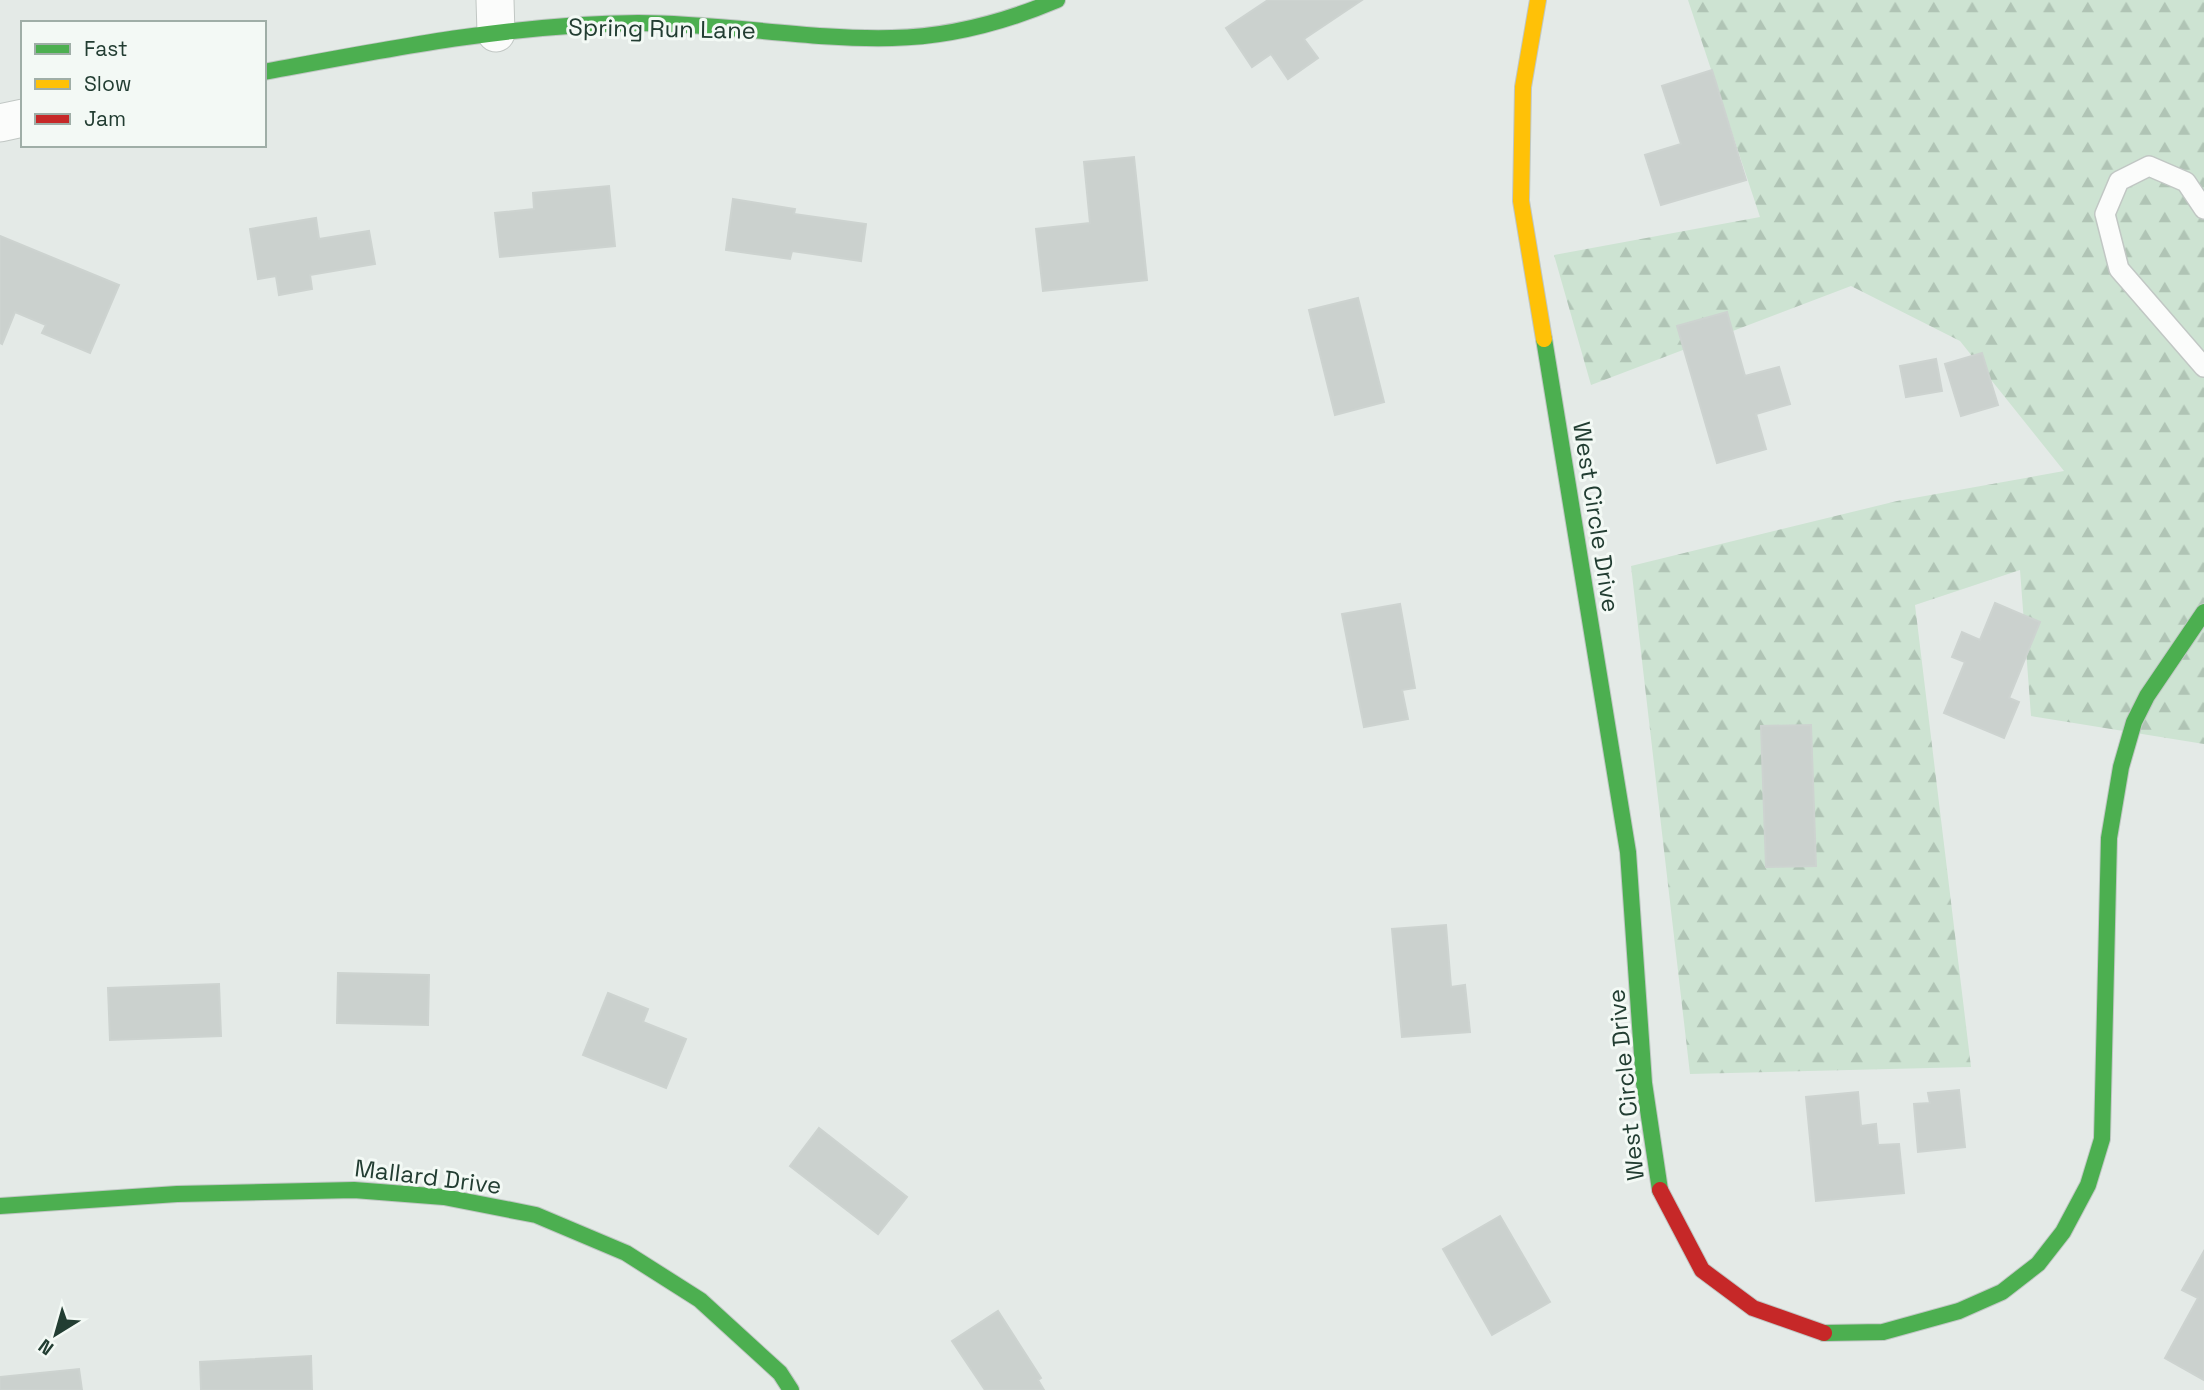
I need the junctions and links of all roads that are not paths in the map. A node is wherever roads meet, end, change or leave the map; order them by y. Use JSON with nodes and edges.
{"nodes":[{"id":1,"x":1057,"y":0,"type":"edge"},
{"id":2,"x":1538,"y":0,"type":"edge"},
{"id":3,"x":495,"y":17,"type":"edge"},
{"id":4,"x":266,"y":72,"type":"edge"},
{"id":5,"x":21,"y":118,"type":"edge"},
{"id":6,"x":0,"y":123,"type":"edge"},
{"id":7,"x":2204,"y":209,"type":"edge"},
{"id":8,"x":2204,"y":368,"type":"edge"},
{"id":9,"x":2204,"y":612,"type":"edge"},
{"id":10,"x":0,"y":1206,"type":"edge"},
{"id":11,"x":791,"y":1390,"type":"edge"}],
"edges":[{"from":1,"to":3,"type":"street","name":"Spring Run Lane"},
{"from":2,"to":9,"type":"street","name":"West Circle Drive"},
{"from":3,"to":4,"type":"street","name":"Spring Run Lane"},
{"from":5,"to":6,"type":"street"},
{"from":7,"to":8,"type":"lane"},
{"from":10,"to":11,"type":"street","name":"Mallard Drive"}]}
